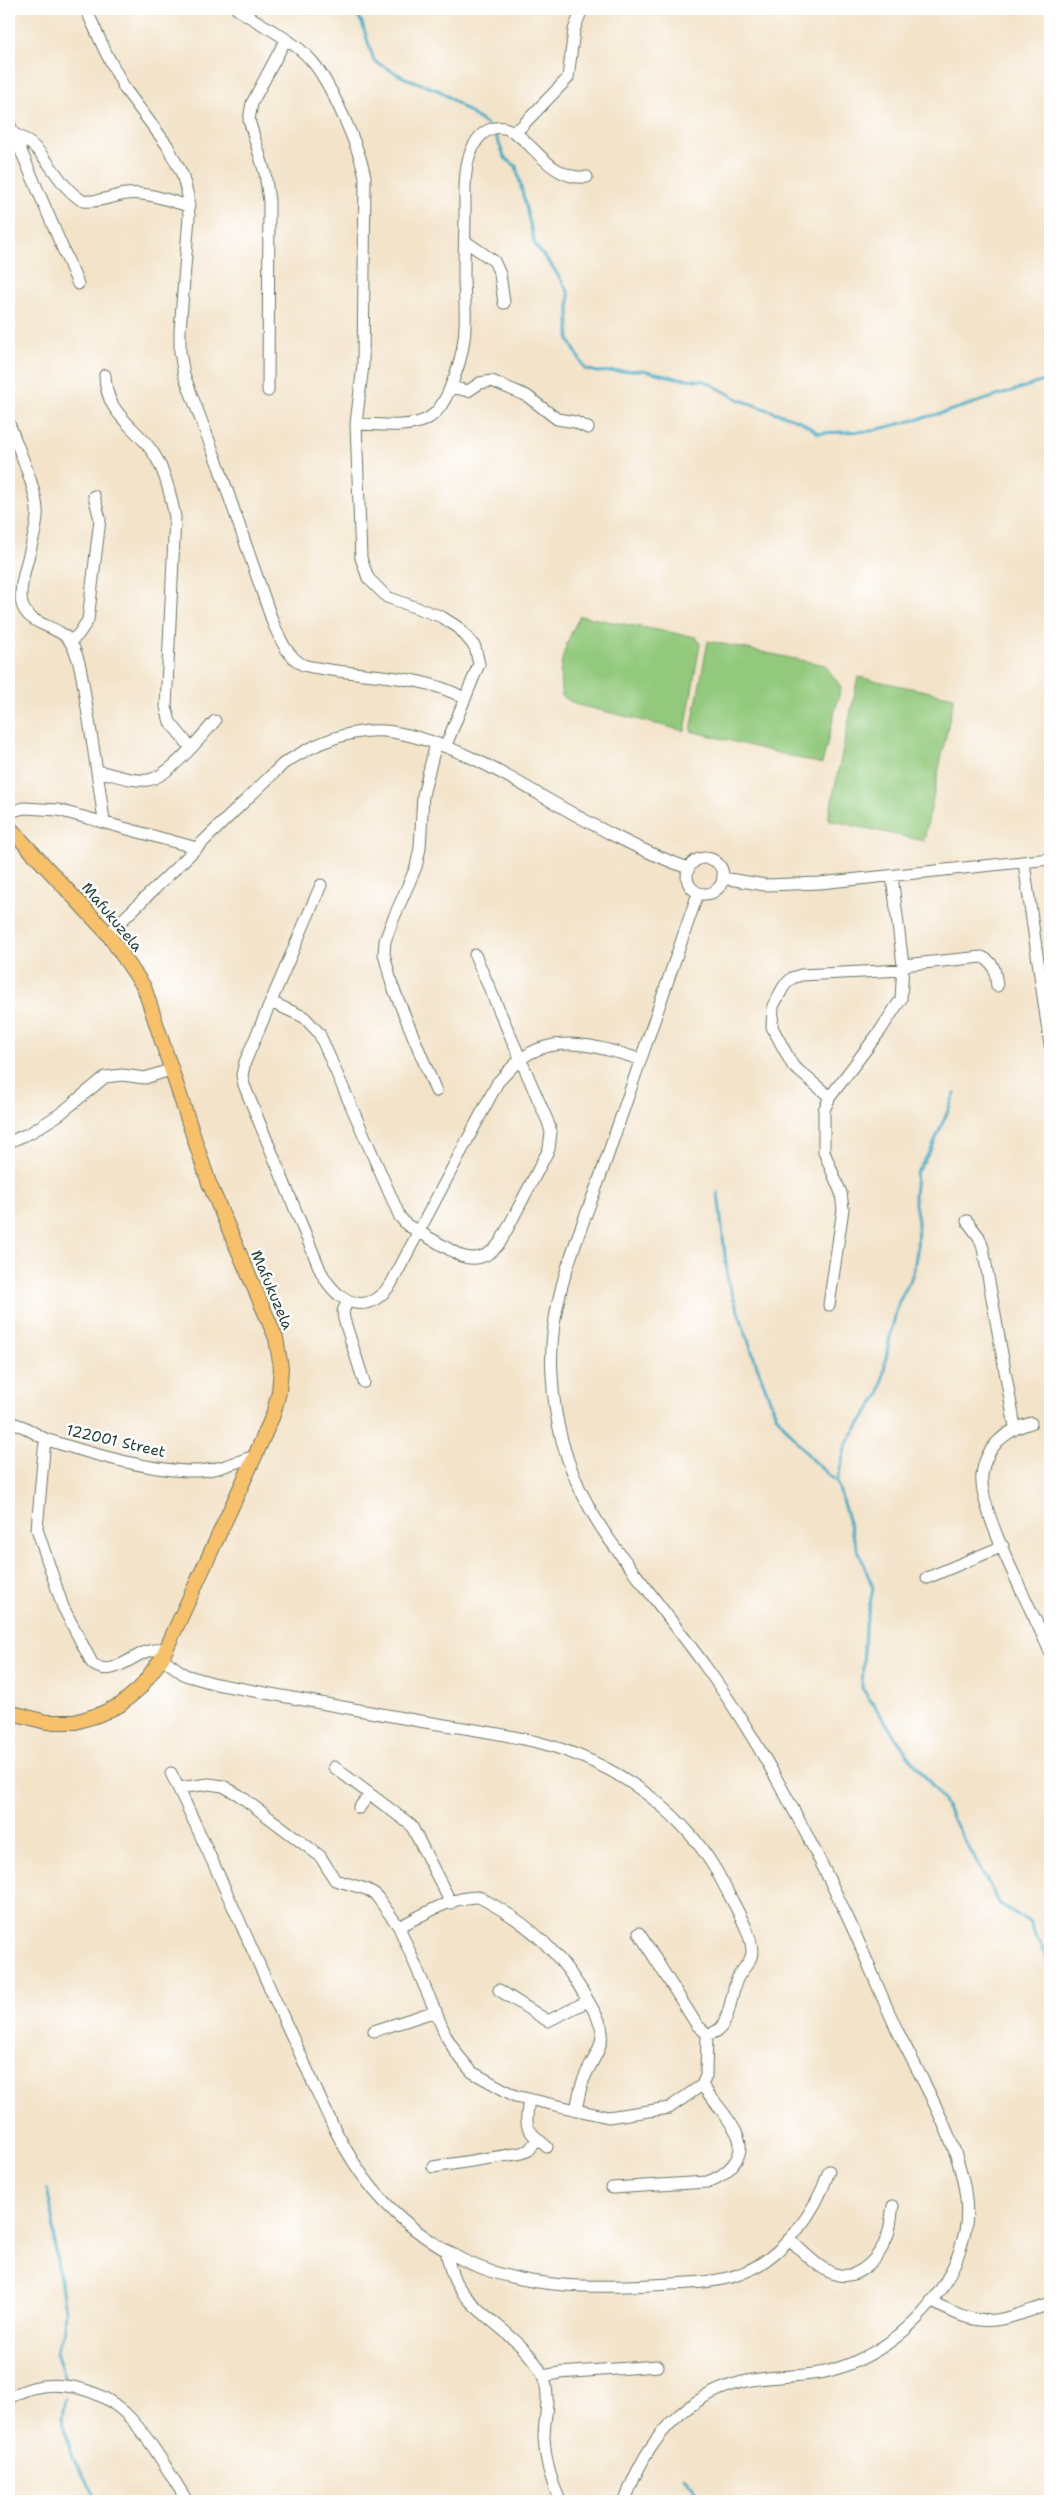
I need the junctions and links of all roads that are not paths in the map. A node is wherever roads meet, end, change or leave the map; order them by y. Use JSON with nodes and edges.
{"nodes":[{"id":1,"x":86,"y":9,"type":"edge"},
{"id":2,"x":237,"y":9,"type":"edge"},
{"id":3,"x":582,"y":9,"type":"edge"},
{"id":4,"x":286,"y":41,"type":"junction"},
{"id":5,"x":9,"y":123,"type":"edge"},
{"id":6,"x":513,"y":131,"type":"junction"},
{"id":7,"x":14,"y":134,"type":"junction"},
{"id":8,"x":587,"y":178,"type":"dead end"},
{"id":9,"x":188,"y":206,"type":"junction"},
{"id":10,"x":465,"y":241,"type":"junction"},
{"id":11,"x":78,"y":284,"type":"dead end"},
{"id":12,"x":504,"y":304,"type":"dead end"},
{"id":13,"x":105,"y":375,"type":"dead end"},
{"id":14,"x":451,"y":386,"type":"junction"},
{"id":15,"x":268,"y":391,"type":"dead end"},
{"id":16,"x":9,"y":423,"type":"edge"},
{"id":17,"x":356,"y":424,"type":"junction"},
{"id":18,"x":588,"y":428,"type":"dead end"},
{"id":19,"x":94,"y":496,"type":"dead end"},
{"id":20,"x":70,"y":641,"type":"junction"},
{"id":21,"x":464,"y":698,"type":"junction"},
{"id":22,"x":215,"y":721,"type":"dead end"},
{"id":23,"x":441,"y":744,"type":"junction"},
{"id":24,"x":191,"y":748,"type":"junction"},
{"id":25,"x":97,"y":771,"type":"junction"},
{"id":26,"x":9,"y":812,"type":"edge"},
{"id":27,"x":104,"y":821,"type":"junction"},
{"id":28,"x":9,"y":827,"type":"edge"},
{"id":29,"x":197,"y":848,"type":"junction"},
{"id":30,"x":1050,"y":859,"type":"edge"},
{"id":31,"x":1024,"y":863,"type":"junction"},
{"id":32,"x":688,"y":868,"type":"junction"},
{"id":33,"x":892,"y":876,"type":"junction"},
{"id":34,"x":723,"y":878,"type":"junction"},
{"id":35,"x":321,"y":885,"type":"dead end"},
{"id":36,"x":698,"y":893,"type":"junction"},
{"id":37,"x":108,"y":934,"type":"junction"},
{"id":38,"x":475,"y":955,"type":"dead end"},
{"id":39,"x":903,"y":968,"type":"junction"},
{"id":40,"x":997,"y":986,"type":"dead end"},
{"id":41,"x":271,"y":1002,"type":"junction"},
{"id":42,"x":1050,"y":1045,"type":"edge"},
{"id":43,"x":521,"y":1059,"type":"junction"},
{"id":44,"x":639,"y":1060,"type":"junction"},
{"id":45,"x":173,"y":1069,"type":"junction"},
{"id":46,"x":436,"y":1091,"type":"dead end"},
{"id":47,"x":830,"y":1096,"type":"junction"},
{"id":48,"x":9,"y":1142,"type":"edge"},
{"id":49,"x":967,"y":1221,"type":"dead end"},
{"id":50,"x":419,"y":1232,"type":"junction"},
{"id":51,"x":348,"y":1301,"type":"junction"},
{"id":52,"x":829,"y":1305,"type":"dead end"},
{"id":53,"x":364,"y":1382,"type":"dead end"},
{"id":54,"x":9,"y":1422,"type":"edge"},
{"id":55,"x":1031,"y":1423,"type":"dead end"},
{"id":56,"x":1015,"y":1427,"type":"junction"},
{"id":57,"x":45,"y":1439,"type":"junction"},
{"id":58,"x":255,"y":1456,"type":"junction"},
{"id":59,"x":1003,"y":1546,"type":"junction"},
{"id":60,"x":927,"y":1578,"type":"dead end"},
{"id":61,"x":1050,"y":1652,"type":"edge"},
{"id":62,"x":164,"y":1653,"type":"junction"},
{"id":63,"x":9,"y":1712,"type":"edge"},
{"id":64,"x":334,"y":1767,"type":"dead end"},
{"id":65,"x":171,"y":1773,"type":"dead end"},
{"id":66,"x":178,"y":1788,"type":"junction"},
{"id":67,"x":369,"y":1795,"type":"junction"},
{"id":68,"x":359,"y":1808,"type":"dead end"},
{"id":69,"x":451,"y":1903,"type":"junction"},
{"id":70,"x":399,"y":1927,"type":"junction"},
{"id":71,"x":640,"y":1933,"type":"dead end"},
{"id":72,"x":499,"y":1990,"type":"dead end"},
{"id":73,"x":588,"y":2001,"type":"junction"},
{"id":74,"x":436,"y":2011,"type":"junction"},
{"id":75,"x":374,"y":2031,"type":"dead end"},
{"id":76,"x":707,"y":2034,"type":"junction"},
{"id":77,"x":702,"y":2085,"type":"junction"},
{"id":78,"x":529,"y":2099,"type":"junction"},
{"id":79,"x":576,"y":2110,"type":"junction"},
{"id":80,"x":433,"y":2167,"type":"dead end"},
{"id":81,"x":830,"y":2170,"type":"dead end"},
{"id":82,"x":612,"y":2188,"type":"dead end"},
{"id":83,"x":893,"y":2206,"type":"dead end"},
{"id":84,"x":789,"y":2239,"type":"junction"},
{"id":85,"x":446,"y":2250,"type":"junction"},
{"id":86,"x":931,"y":2301,"type":"junction"},
{"id":87,"x":1050,"y":2304,"type":"edge"},
{"id":88,"x":658,"y":2366,"type":"dead end"},
{"id":89,"x":543,"y":2376,"type":"junction"},
{"id":90,"x":9,"y":2398,"type":"edge"},
{"id":91,"x":188,"y":2501,"type":"edge"},
{"id":92,"x":560,"y":2501,"type":"edge"},
{"id":93,"x":625,"y":2501,"type":"edge"}],
"edges":[{"from":1,"to":9,"type":"street"},
{"from":2,"to":4,"type":"street"},
{"from":3,"to":6,"type":"street"},
{"from":4,"to":15,"type":"street"},
{"from":4,"to":17,"type":"street"},
{"from":5,"to":7,"type":"street"},
{"from":6,"to":8,"type":"street"},
{"from":6,"to":10,"type":"street"},
{"from":7,"to":9,"type":"street"},
{"from":7,"to":11,"type":"street"},
{"from":9,"to":21,"type":"street"},
{"from":10,"to":12,"type":"street"},
{"from":10,"to":14,"type":"street"},
{"from":13,"to":24,"type":"street"},
{"from":14,"to":17,"type":"street"},
{"from":14,"to":18,"type":"street"},
{"from":16,"to":20,"type":"street"},
{"from":17,"to":21,"type":"street"},
{"from":19,"to":20,"type":"street"},
{"from":20,"to":25,"type":"street"},
{"from":21,"to":23,"type":"street"},
{"from":22,"to":24,"type":"street"},
{"from":23,"to":29,"type":"street"},
{"from":23,"to":32,"type":"street"},
{"from":23,"to":46,"type":"street"},
{"from":24,"to":25,"type":"street"},
{"from":25,"to":27,"type":"street"},
{"from":26,"to":27,"type":"street"},
{"from":27,"to":29,"type":"street"},
{"from":28,"to":37,"type":"main road","name":"Mafukuzela"},
{"from":29,"to":37,"type":"street"},
{"from":30,"to":31,"type":"street"},
{"from":31,"to":33,"type":"street"},
{"from":31,"to":42,"type":"street"},
{"from":32,"to":34,"type":"street"},
{"from":32,"to":36,"type":"street"},
{"from":33,"to":34,"type":"street"},
{"from":33,"to":39,"type":"street"},
{"from":34,"to":36,"type":"street"},
{"from":35,"to":41,"type":"street"},
{"from":36,"to":44,"type":"street"},
{"from":37,"to":45,"type":"main road","name":"Mafukuzela"},
{"from":38,"to":43,"type":"street"},
{"from":39,"to":40,"type":"street"},
{"from":39,"to":47,"type":"street"},
{"from":39,"to":47,"type":"street"},
{"from":41,"to":50,"type":"street"},
{"from":41,"to":51,"type":"street"},
{"from":43,"to":44,"type":"street"},
{"from":43,"to":50,"type":"street"},
{"from":43,"to":50,"type":"street"},
{"from":44,"to":86,"type":"street"},
{"from":45,"to":48,"type":"street"},
{"from":45,"to":58,"type":"main road","name":"Mafukuzela"},
{"from":47,"to":52,"type":"street"},
{"from":49,"to":56,"type":"street"},
{"from":50,"to":51,"type":"street"},
{"from":51,"to":53,"type":"street"},
{"from":54,"to":57,"type":"street"},
{"from":55,"to":56,"type":"street"},
{"from":56,"to":59,"type":"street"},
{"from":57,"to":58,"type":"street","name":"122001 Street"},
{"from":57,"to":62,"type":"street","name":"122001 Street"},
{"from":58,"to":62,"type":"main road","name":"Mafukuzela"},
{"from":59,"to":60,"type":"street"},
{"from":59,"to":61,"type":"street"},
{"from":62,"to":63,"type":"main road","name":"Mafukuzela"},
{"from":62,"to":76,"type":"street"},
{"from":64,"to":67,"type":"street"},
{"from":65,"to":66,"type":"street"},
{"from":66,"to":70,"type":"street"},
{"from":66,"to":85,"type":"street"},
{"from":67,"to":68,"type":"street"},
{"from":67,"to":69,"type":"street"},
{"from":69,"to":70,"type":"street"},
{"from":69,"to":73,"type":"street"},
{"from":70,"to":74,"type":"street"},
{"from":71,"to":76,"type":"street"},
{"from":72,"to":73,"type":"street"},
{"from":73,"to":79,"type":"street"},
{"from":74,"to":75,"type":"street"},
{"from":74,"to":78,"type":"street"},
{"from":76,"to":77,"type":"street"},
{"from":77,"to":79,"type":"street"},
{"from":77,"to":82,"type":"street"},
{"from":78,"to":79,"type":"street"},
{"from":78,"to":80,"type":"street"},
{"from":81,"to":84,"type":"street"},
{"from":83,"to":84,"type":"street"},
{"from":84,"to":85,"type":"street"},
{"from":85,"to":89,"type":"street"},
{"from":86,"to":87,"type":"street"},
{"from":86,"to":93,"type":"street"},
{"from":88,"to":89,"type":"street"},
{"from":89,"to":92,"type":"street"},
{"from":90,"to":91,"type":"street"}]}
